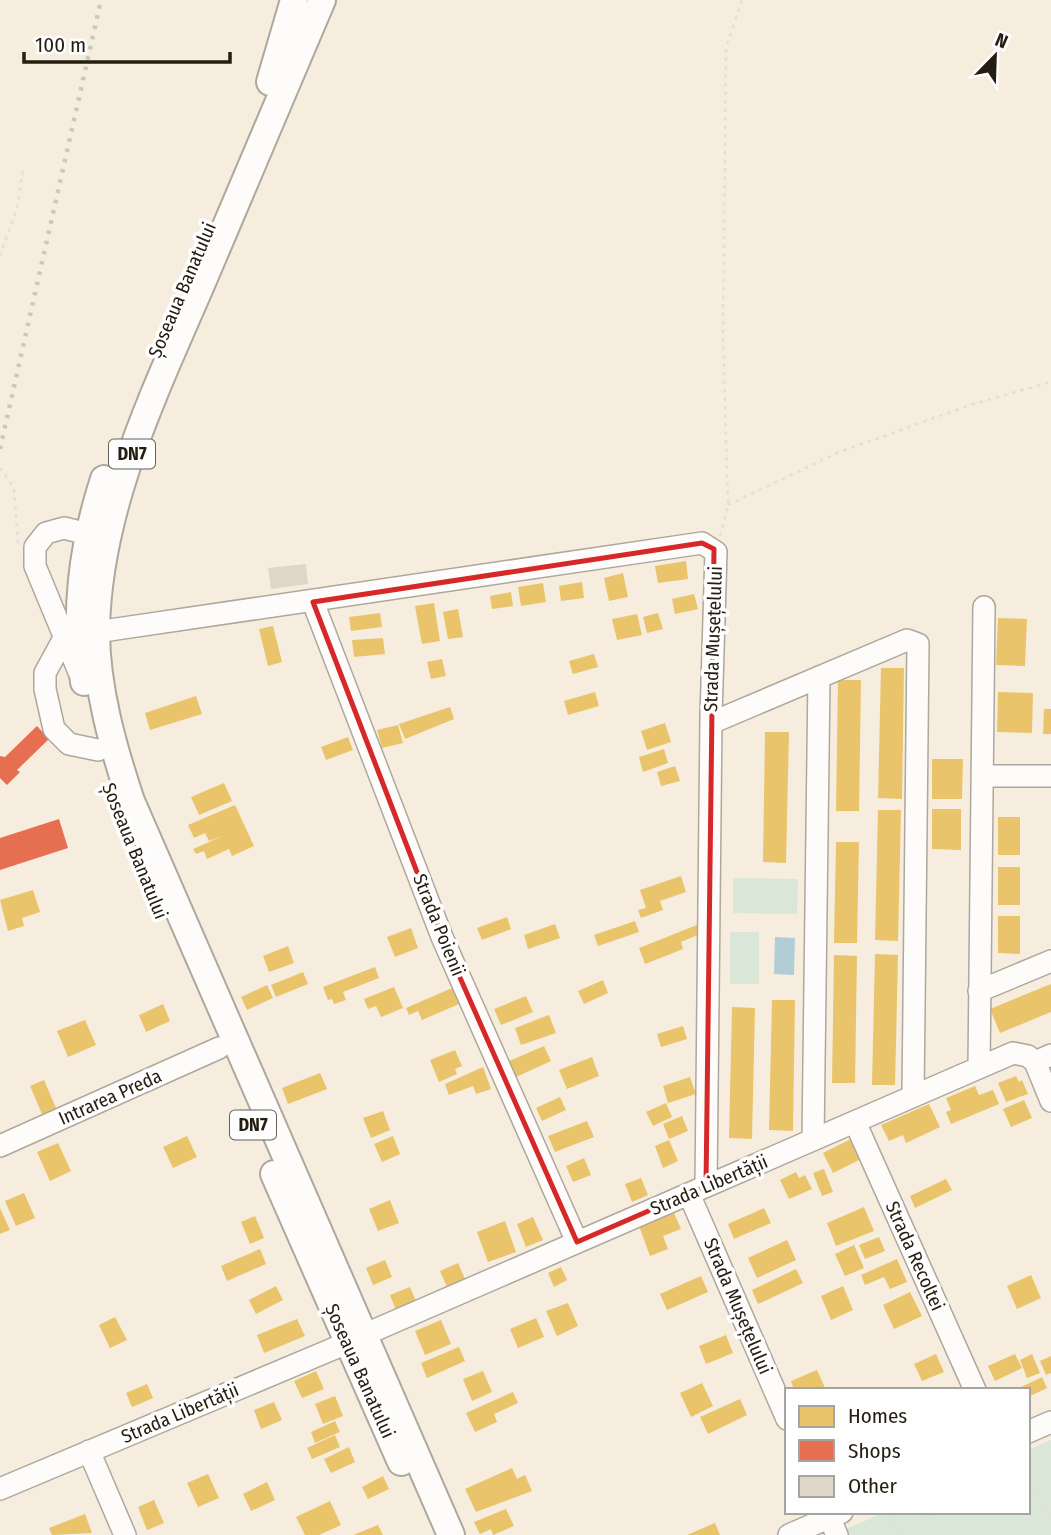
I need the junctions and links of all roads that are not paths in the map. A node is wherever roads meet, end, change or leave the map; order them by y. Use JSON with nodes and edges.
{"nodes":[{"id":1,"x":294,"y":0,"type":"edge"},
{"id":2,"x":322,"y":0,"type":"edge"},
{"id":3,"x":252,"y":148,"type":"junction"},
{"id":4,"x":88,"y":536,"type":"junction"},
{"id":5,"x":313,"y":602,"type":"junction"},
{"id":6,"x":984,"y":607,"type":"dead end"},
{"id":7,"x":87,"y":624,"type":"junction"},
{"id":8,"x":64,"y":639,"type":"junction"},
{"id":9,"x":819,"y":677,"type":"junction"},
{"id":10,"x":84,"y":683,"type":"junction"},
{"id":11,"x":711,"y":723,"type":"junction"},
{"id":12,"x":98,"y":750,"type":"junction"},
{"id":13,"x":982,"y":776,"type":"junction"},
{"id":14,"x":1051,"y":776,"type":"edge"},
{"id":15,"x":1051,"y":961,"type":"edge"},
{"id":16,"x":979,"y":991,"type":"junction"},
{"id":17,"x":219,"y":1048,"type":"junction"},
{"id":18,"x":1043,"y":1058,"type":"edge"},
{"id":19,"x":979,"y":1068,"type":"junction"},
{"id":20,"x":913,"y":1096,"type":"junction"},
{"id":21,"x":1051,"y":1101,"type":"edge"},
{"id":22,"x":855,"y":1122,"type":"junction"},
{"id":23,"x":813,"y":1140,"type":"junction"},
{"id":24,"x":0,"y":1146,"type":"edge"},
{"id":25,"x":698,"y":1190,"type":"junction"},
{"id":26,"x":577,"y":1242,"type":"junction"},
{"id":27,"x":356,"y":1338,"type":"junction"},
{"id":28,"x":974,"y":1388,"type":"edge"},
{"id":29,"x":785,"y":1414,"type":"edge"},
{"id":30,"x":1051,"y":1422,"type":"edge"},
{"id":31,"x":1030,"y":1431,"type":"edge"},
{"id":32,"x":89,"y":1451,"type":"junction"},
{"id":33,"x":0,"y":1489,"type":"edge"},
{"id":34,"x":834,"y":1519,"type":"edge"},
{"id":35,"x":125,"y":1535,"type":"edge"},
{"id":36,"x":432,"y":1535,"type":"edge"},
{"id":37,"x":451,"y":1535,"type":"edge"},
{"id":38,"x":789,"y":1535,"type":"edge"}],
"edges":[{"from":1,"to":3,"type":"main road","number":"DN7"},
{"from":2,"to":3,"type":"main road","number":"DN7"},
{"from":3,"to":4,"type":"main road","name":"Șoseaua Banatului","number":"DN7"},
{"from":3,"to":7,"type":"main road","name":"Șoseaua Banatului","number":"DN7"},
{"from":4,"to":7,"type":"main road","name":"Șoseaua Banatului","number":"DN7"},
{"from":4,"to":8,"type":"street"},
{"from":5,"to":7,"type":"street","name":"Strada Mușețelului"},
{"from":5,"to":11,"type":"street","name":"Strada Mușețelului"},
{"from":5,"to":26,"type":"street","name":"Strada Poienii"},
{"from":6,"to":13,"type":"street"},
{"from":7,"to":8,"type":"street"},
{"from":7,"to":10,"type":"main road","name":"Șoseaua Banatului","number":"DN7"},
{"from":7,"to":27,"type":"main road","name":"Șoseaua Banatului","number":"DN7"},
{"from":8,"to":10,"type":"street"},
{"from":8,"to":12,"type":"street"},
{"from":9,"to":11,"type":"street"},
{"from":9,"to":20,"type":"street"},
{"from":9,"to":23,"type":"street"},
{"from":10,"to":12,"type":"main road","name":"Șoseaua Banatului","number":"DN7"},
{"from":11,"to":25,"type":"street","name":"Strada Mușețelului"},
{"from":12,"to":17,"type":"main road","name":"Șoseaua Banatului","number":"DN7"},
{"from":13,"to":14,"type":"street"},
{"from":13,"to":16,"type":"street"},
{"from":15,"to":16,"type":"street"},
{"from":16,"to":19,"type":"street"},
{"from":17,"to":24,"type":"street","name":"Intrarea Preda"},
{"from":17,"to":27,"type":"main road","name":"Șoseaua Banatului","number":"DN7"},
{"from":18,"to":19,"type":"street","name":"Strada Libertății"},
{"from":18,"to":21,"type":"street"},
{"from":19,"to":20,"type":"street","name":"Strada Libertății"},
{"from":20,"to":22,"type":"street","name":"Strada Libertății"},
{"from":22,"to":23,"type":"street","name":"Strada Libertății"},
{"from":22,"to":28,"type":"street","name":"Strada Recoltei"},
{"from":23,"to":25,"type":"street","name":"Strada Libertății"},
{"from":25,"to":26,"type":"street","name":"Strada Libertății"},
{"from":25,"to":29,"type":"street","name":"Strada Mușețelului"},
{"from":26,"to":27,"type":"street","name":"Strada Libertății"},
{"from":27,"to":32,"type":"street","name":"Strada Libertății"},
{"from":27,"to":36,"type":"main road","name":"Șoseaua Banatului","number":"DN7"},
{"from":27,"to":37,"type":"main road","name":"Șoseaua Banatului","number":"DN7"},
{"from":30,"to":31,"type":"street"},
{"from":32,"to":33,"type":"street","name":"Strada Libertății"},
{"from":32,"to":35,"type":"street"},
{"from":34,"to":38,"type":"street"}]}
